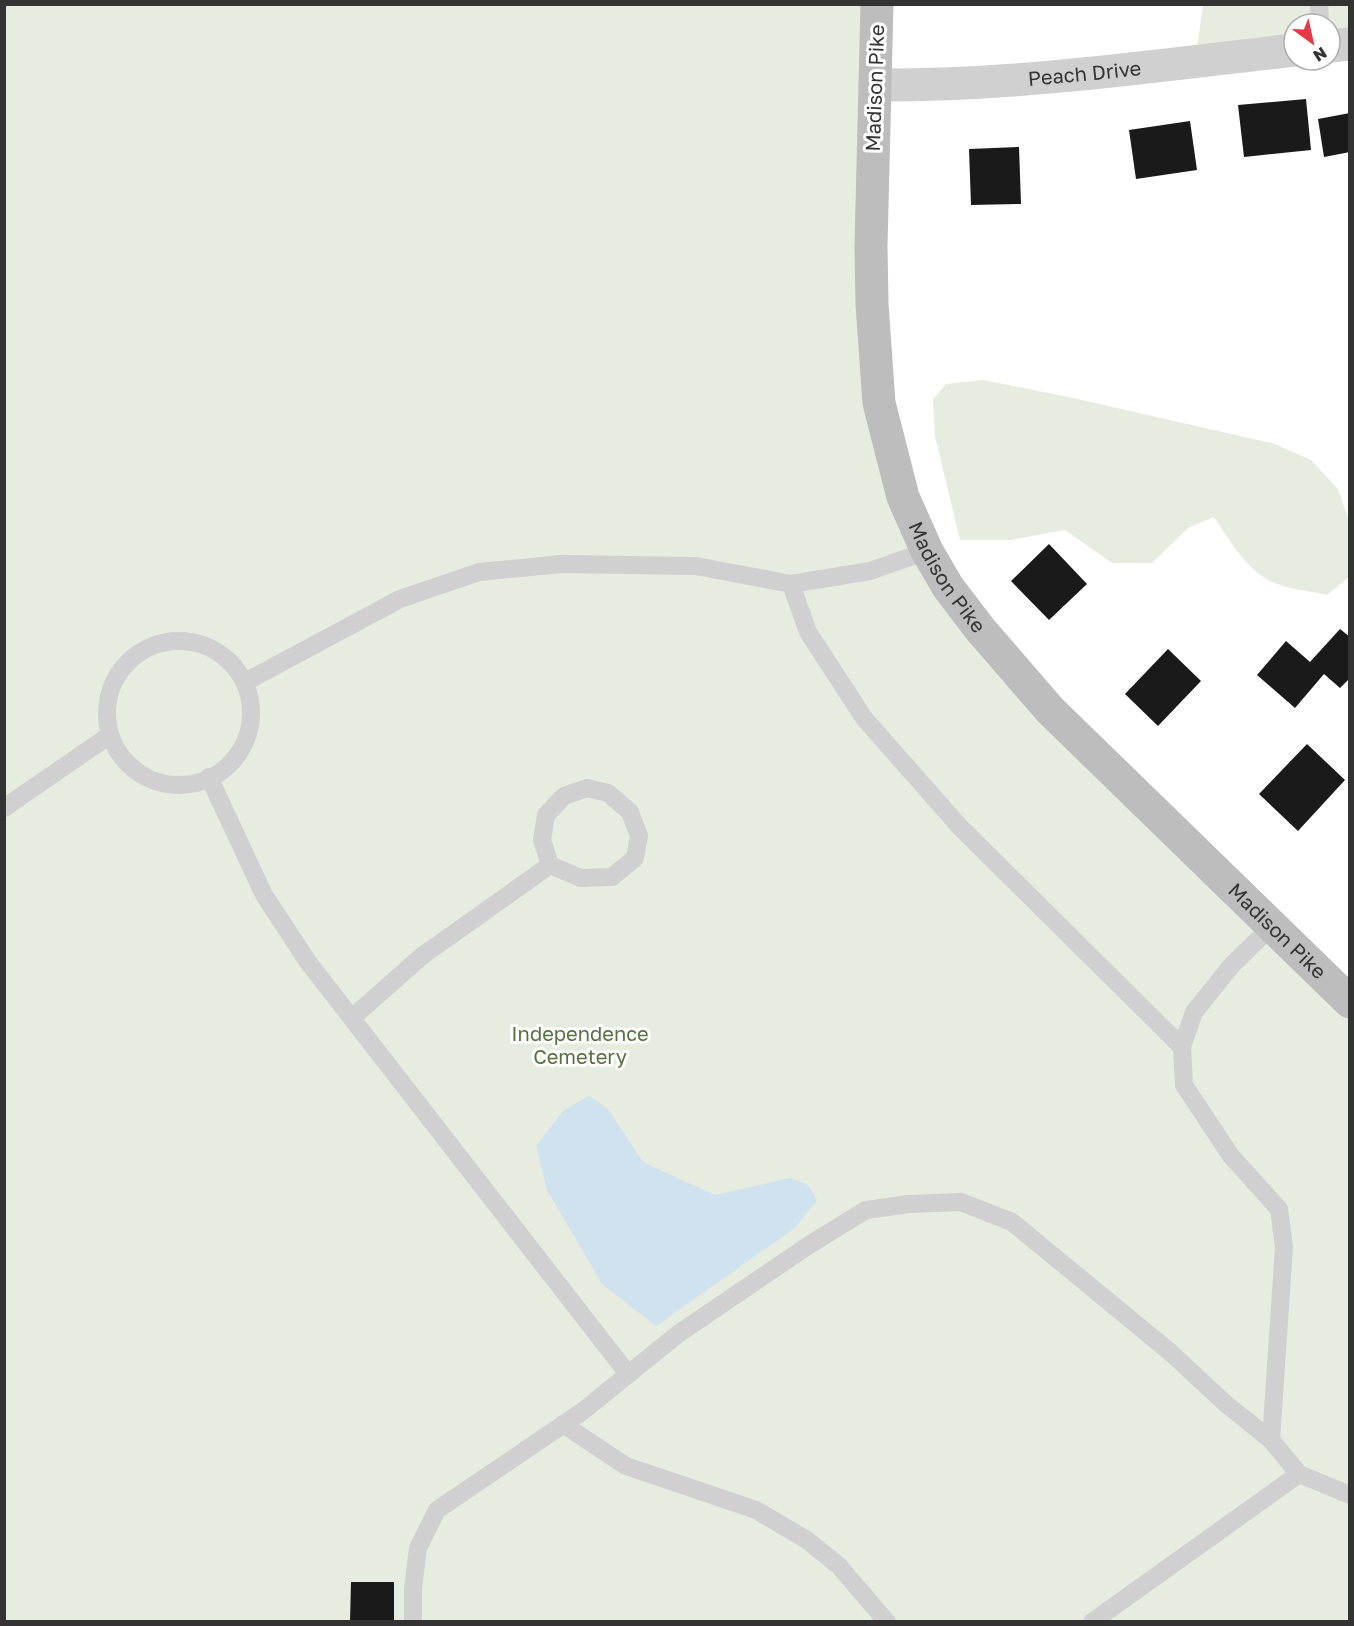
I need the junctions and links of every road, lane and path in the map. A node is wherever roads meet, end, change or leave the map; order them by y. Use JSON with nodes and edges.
{"nodes":[{"id":1,"x":878,"y":4,"type":"edge"},
{"id":2,"x":1282,"y":51,"type":"edge"},
{"id":3,"x":875,"y":85,"type":"junction"},
{"id":4,"x":927,"y":551,"type":"junction"},
{"id":5,"x":791,"y":584,"type":"junction"},
{"id":6,"x":245,"y":682,"type":"junction"},
{"id":7,"x":110,"y":735,"type":"junction"},
{"id":8,"x":209,"y":777,"type":"junction"},
{"id":9,"x":4,"y":808,"type":"edge"},
{"id":10,"x":550,"y":865,"type":"junction"},
{"id":11,"x":1271,"y":927,"type":"junction"},
{"id":12,"x":1350,"y":1002,"type":"edge"},
{"id":13,"x":352,"y":1018,"type":"junction"},
{"id":14,"x":1182,"y":1047,"type":"junction"},
{"id":15,"x":628,"y":1374,"type":"junction"},
{"id":16,"x":563,"y":1424,"type":"junction"},
{"id":17,"x":1271,"y":1440,"type":"junction"},
{"id":18,"x":1299,"y":1474,"type":"junction"},
{"id":19,"x":1350,"y":1495,"type":"edge"},
{"id":20,"x":413,"y":1622,"type":"edge"},
{"id":21,"x":887,"y":1622,"type":"edge"},
{"id":22,"x":1092,"y":1622,"type":"edge"}],
"edges":[{"from":1,"to":3,"type":"main road","name":"Madison Pike"},
{"from":2,"to":3,"type":"street","name":"Peach Drive"},
{"from":3,"to":4,"type":"main road","name":"Madison Pike"},
{"from":4,"to":5,"type":"lane"},
{"from":4,"to":11,"type":"main road","name":"Madison Pike"},
{"from":5,"to":6,"type":"lane"},
{"from":5,"to":14,"type":"lane"},
{"from":6,"to":7,"type":"lane"},
{"from":6,"to":8,"type":"lane"},
{"from":7,"to":8,"type":"lane"},
{"from":7,"to":9,"type":"lane"},
{"from":8,"to":13,"type":"lane"},
{"from":10,"to":10,"type":"lane"},
{"from":10,"to":13,"type":"lane"},
{"from":11,"to":12,"type":"main road","name":"Madison Pike"},
{"from":11,"to":14,"type":"lane"},
{"from":13,"to":15,"type":"lane"},
{"from":14,"to":17,"type":"lane"},
{"from":15,"to":16,"type":"lane"},
{"from":15,"to":17,"type":"lane"},
{"from":16,"to":20,"type":"lane"},
{"from":16,"to":21,"type":"lane"},
{"from":17,"to":18,"type":"lane"},
{"from":18,"to":19,"type":"lane"},
{"from":18,"to":22,"type":"lane"}]}
